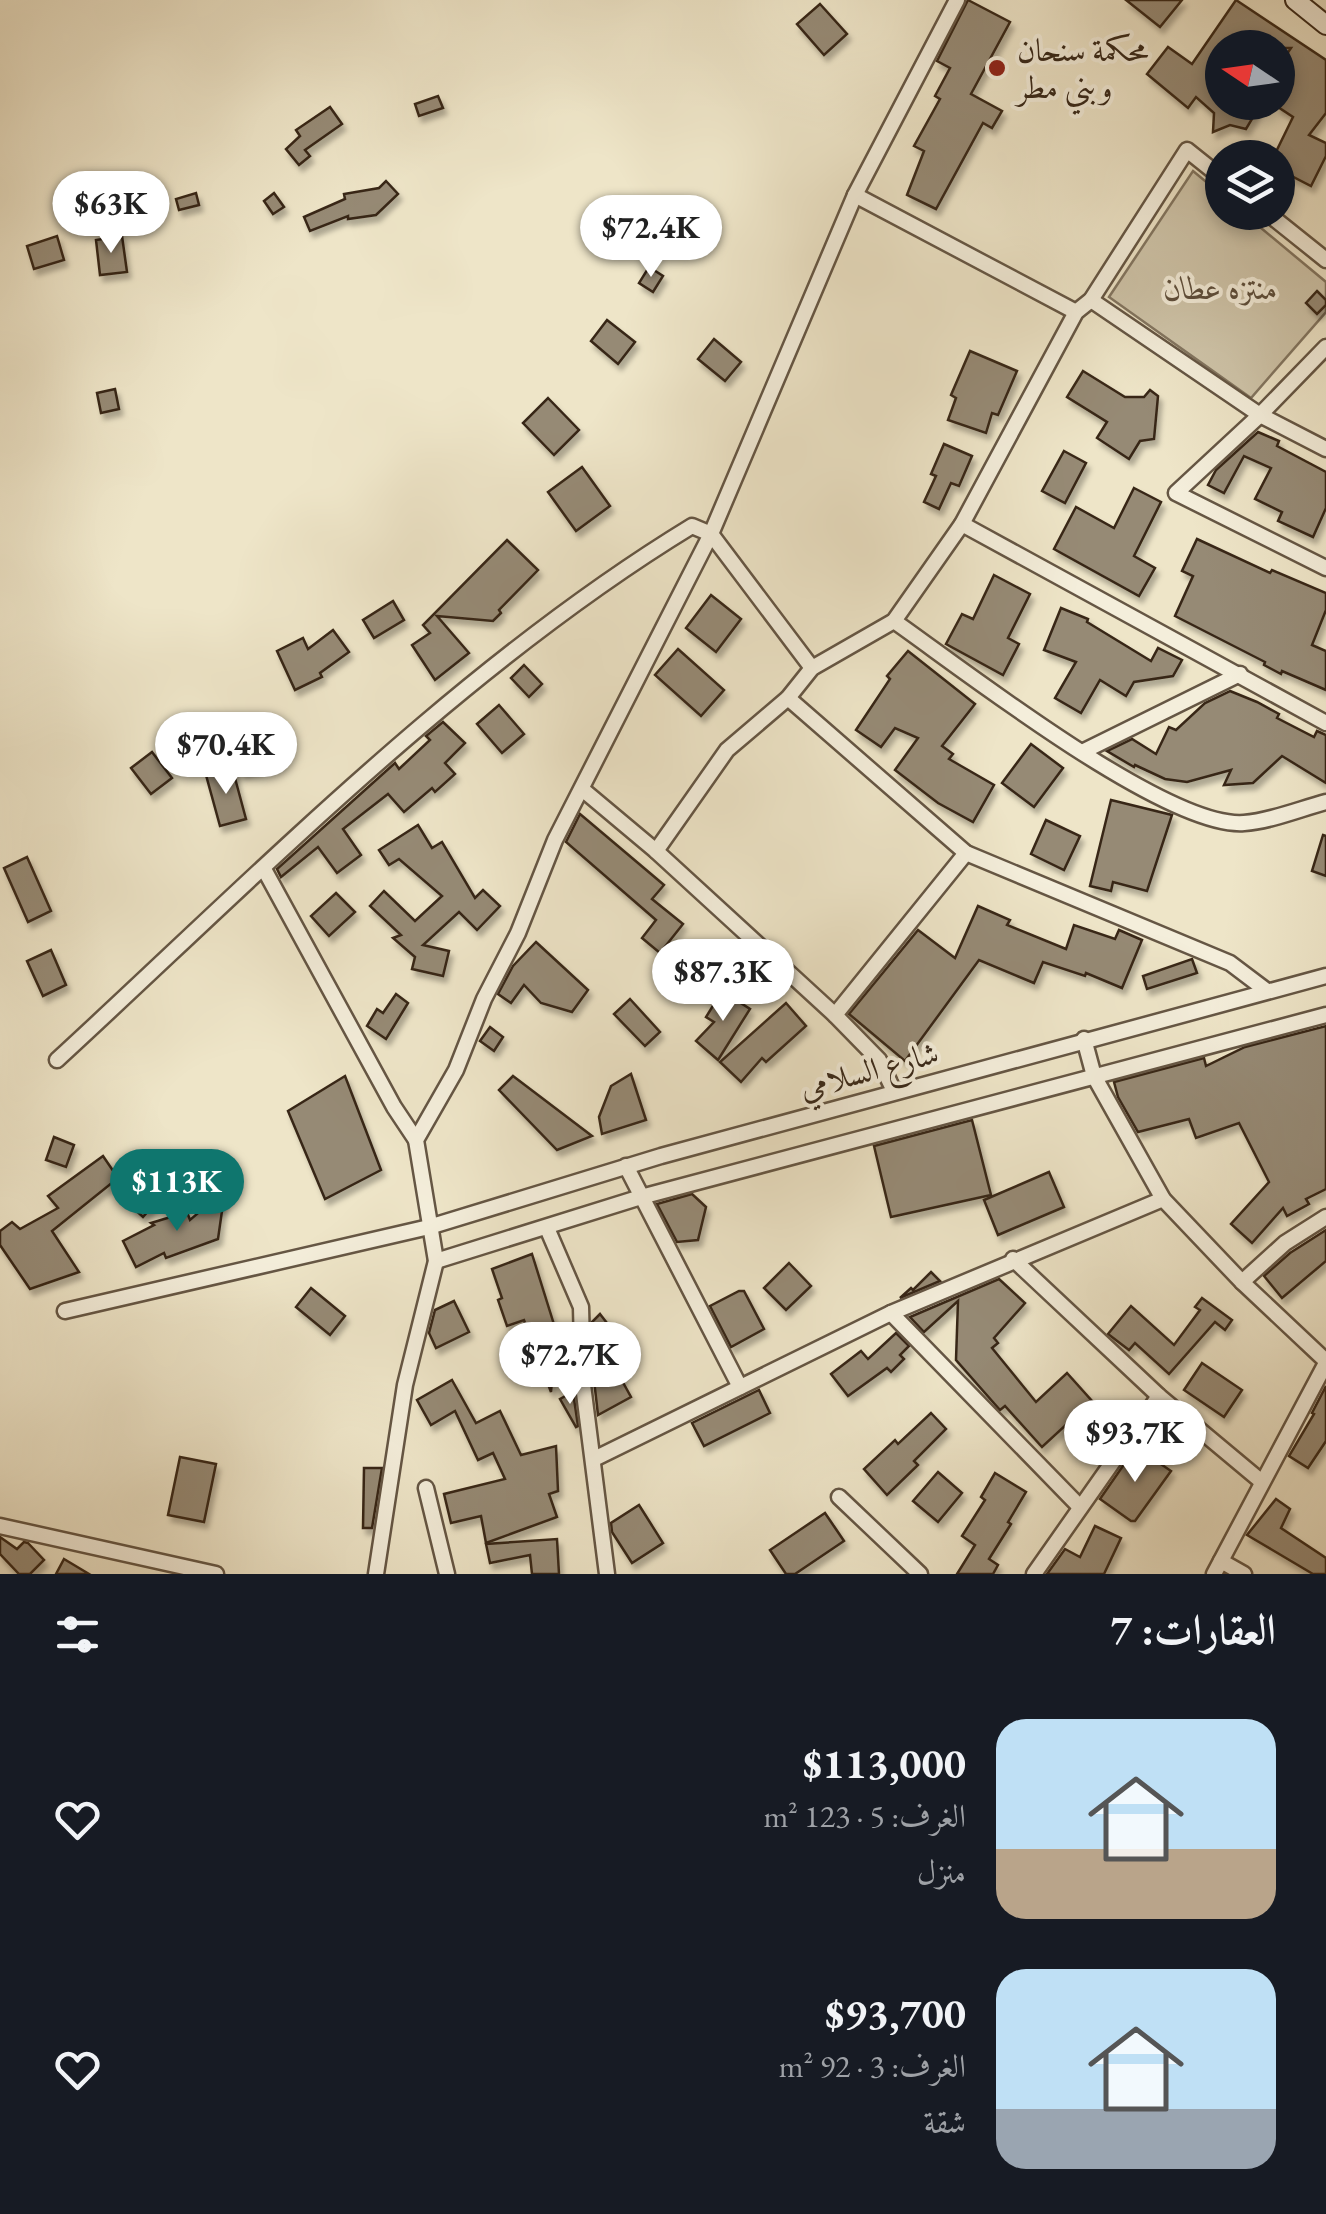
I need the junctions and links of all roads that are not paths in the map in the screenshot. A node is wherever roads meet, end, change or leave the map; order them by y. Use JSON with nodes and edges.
{"nodes":[{"id":1,"x":957,"y":0,"type":"edge"},
{"id":2,"x":1295,"y":0,"type":"edge"},
{"id":3,"x":1326,"y":25,"type":"edge"},
{"id":4,"x":1205,"y":164,"type":"edge"},
{"id":5,"x":856,"y":196,"type":"junction"},
{"id":6,"x":1288,"y":230,"type":"edge"},
{"id":7,"x":1326,"y":260,"type":"edge"},
{"id":8,"x":1091,"y":300,"type":"junction"},
{"id":9,"x":1076,"y":312,"type":"junction"},
{"id":10,"x":1326,"y":347,"type":"edge"},
{"id":11,"x":1260,"y":415,"type":"junction"},
{"id":12,"x":1326,"y":449,"type":"edge"},
{"id":13,"x":962,"y":524,"type":"junction"},
{"id":14,"x":711,"y":534,"type":"junction"},
{"id":15,"x":1326,"y":568,"type":"edge"},
{"id":16,"x":894,"y":621,"type":"junction"},
{"id":17,"x":812,"y":668,"type":"junction"},
{"id":18,"x":1240,"y":674,"type":"junction"},
{"id":19,"x":788,"y":698,"type":"junction"},
{"id":20,"x":1326,"y":723,"type":"edge"},
{"id":21,"x":1082,"y":752,"type":"junction"},
{"id":22,"x":582,"y":789,"type":"junction"},
{"id":23,"x":1326,"y":802,"type":"edge"},
{"id":24,"x":656,"y":851,"type":"junction"},
{"id":25,"x":966,"y":853,"type":"junction"},
{"id":26,"x":264,"y":869,"type":"junction"},
{"id":27,"x":1326,"y":976,"type":"edge"},
{"id":28,"x":1267,"y":991,"type":"junction"},
{"id":29,"x":835,"y":1015,"type":"junction"},
{"id":30,"x":1326,"y":1016,"type":"edge"},
{"id":31,"x":1084,"y":1039,"type":"junction"},
{"id":32,"x":56,"y":1060,"type":"dead end"},
{"id":33,"x":1094,"y":1076,"type":"junction"},
{"id":34,"x":894,"y":1091,"type":"junction"},
{"id":35,"x":416,"y":1140,"type":"junction"},
{"id":36,"x":626,"y":1166,"type":"junction"},
{"id":37,"x":641,"y":1197,"type":"junction"},
{"id":38,"x":1163,"y":1198,"type":"junction"},
{"id":39,"x":1326,"y":1217,"type":"edge"},
{"id":40,"x":429,"y":1226,"type":"junction"},
{"id":41,"x":548,"y":1228,"type":"junction"},
{"id":42,"x":1013,"y":1259,"type":"junction"},
{"id":43,"x":436,"y":1261,"type":"junction"},
{"id":44,"x":1242,"y":1282,"type":"junction"},
{"id":45,"x":65,"y":1311,"type":"dead end"},
{"id":46,"x":892,"y":1313,"type":"junction"},
{"id":47,"x":1326,"y":1362,"type":"edge"},
{"id":48,"x":740,"y":1387,"type":"junction"},
{"id":49,"x":1159,"y":1396,"type":"junction"},
{"id":50,"x":594,"y":1458,"type":"junction"},
{"id":51,"x":1262,"y":1482,"type":"junction"},
{"id":52,"x":426,"y":1488,"type":"dead end"},
{"id":53,"x":838,"y":1497,"type":"dead end"},
{"id":54,"x":1080,"y":1508,"type":"junction"},
{"id":55,"x":0,"y":1526,"type":"edge"},
{"id":56,"x":1218,"y":1568,"type":"edge"},
{"id":57,"x":216,"y":1574,"type":"edge"},
{"id":58,"x":376,"y":1574,"type":"edge"},
{"id":59,"x":447,"y":1574,"type":"edge"},
{"id":60,"x":607,"y":1574,"type":"edge"},
{"id":61,"x":920,"y":1574,"type":"edge"},
{"id":62,"x":1034,"y":1574,"type":"edge"},
{"id":63,"x":1244,"y":1574,"type":"edge"}],
"edges":[{"from":1,"to":5,"type":"street"},
{"from":2,"to":3,"type":"main road"},
{"from":4,"to":8,"type":"street"},
{"from":5,"to":9,"type":"street"},
{"from":5,"to":14,"type":"street"},
{"from":6,"to":7,"type":"street"},
{"from":8,"to":9,"type":"street"},
{"from":8,"to":11,"type":"street"},
{"from":9,"to":13,"type":"street"},
{"from":10,"to":11,"type":"street"},
{"from":11,"to":12,"type":"street"},
{"from":11,"to":15,"type":"street"},
{"from":13,"to":16,"type":"street"},
{"from":13,"to":18,"type":"street"},
{"from":14,"to":17,"type":"street"},
{"from":14,"to":22,"type":"street"},
{"from":14,"to":26,"type":"street"},
{"from":16,"to":17,"type":"street"},
{"from":16,"to":21,"type":"street"},
{"from":17,"to":19,"type":"street"},
{"from":18,"to":20,"type":"street"},
{"from":18,"to":21,"type":"street"},
{"from":19,"to":24,"type":"street"},
{"from":19,"to":25,"type":"street"},
{"from":21,"to":23,"type":"street"},
{"from":22,"to":24,"type":"street"},
{"from":22,"to":35,"type":"street"},
{"from":24,"to":29,"type":"street"},
{"from":25,"to":28,"type":"street"},
{"from":25,"to":29,"type":"street"},
{"from":26,"to":32,"type":"street"},
{"from":26,"to":35,"type":"street"},
{"from":27,"to":28,"type":"street","name":"شارع السلامي"},
{"from":28,"to":31,"type":"street","name":"شارع السلامي"},
{"from":29,"to":34,"type":"street"},
{"from":30,"to":33,"type":"street","name":"شارع السلامي"},
{"from":31,"to":33,"type":"street"},
{"from":31,"to":34,"type":"street","name":"شارع السلامي"},
{"from":33,"to":37,"type":"street","name":"شارع السلامي"},
{"from":33,"to":38,"type":"street"},
{"from":34,"to":36,"type":"street","name":"شارع السلامي"},
{"from":35,"to":40,"type":"street"},
{"from":36,"to":37,"type":"street"},
{"from":36,"to":40,"type":"street","name":"شارع السلامي"},
{"from":37,"to":41,"type":"street","name":"شارع السلامي"},
{"from":37,"to":48,"type":"street"},
{"from":38,"to":42,"type":"street"},
{"from":38,"to":44,"type":"street"},
{"from":39,"to":44,"type":"street"},
{"from":40,"to":43,"type":"street"},
{"from":40,"to":45,"type":"street","name":"شارع السلامي"},
{"from":41,"to":43,"type":"street","name":"شارع السلامي"},
{"from":41,"to":50,"type":"street"},
{"from":42,"to":46,"type":"street"},
{"from":42,"to":49,"type":"street"},
{"from":43,"to":58,"type":"street"},
{"from":44,"to":47,"type":"street"},
{"from":46,"to":48,"type":"street"},
{"from":46,"to":54,"type":"street"},
{"from":47,"to":51,"type":"street"},
{"from":48,"to":50,"type":"street"},
{"from":49,"to":51,"type":"street"},
{"from":49,"to":54,"type":"street"},
{"from":50,"to":60,"type":"street"},
{"from":51,"to":56,"type":"street"},
{"from":52,"to":59,"type":"street"},
{"from":53,"to":61,"type":"street"},
{"from":54,"to":62,"type":"street"},
{"from":55,"to":57,"type":"street"},
{"from":56,"to":63,"type":"street"}]}
